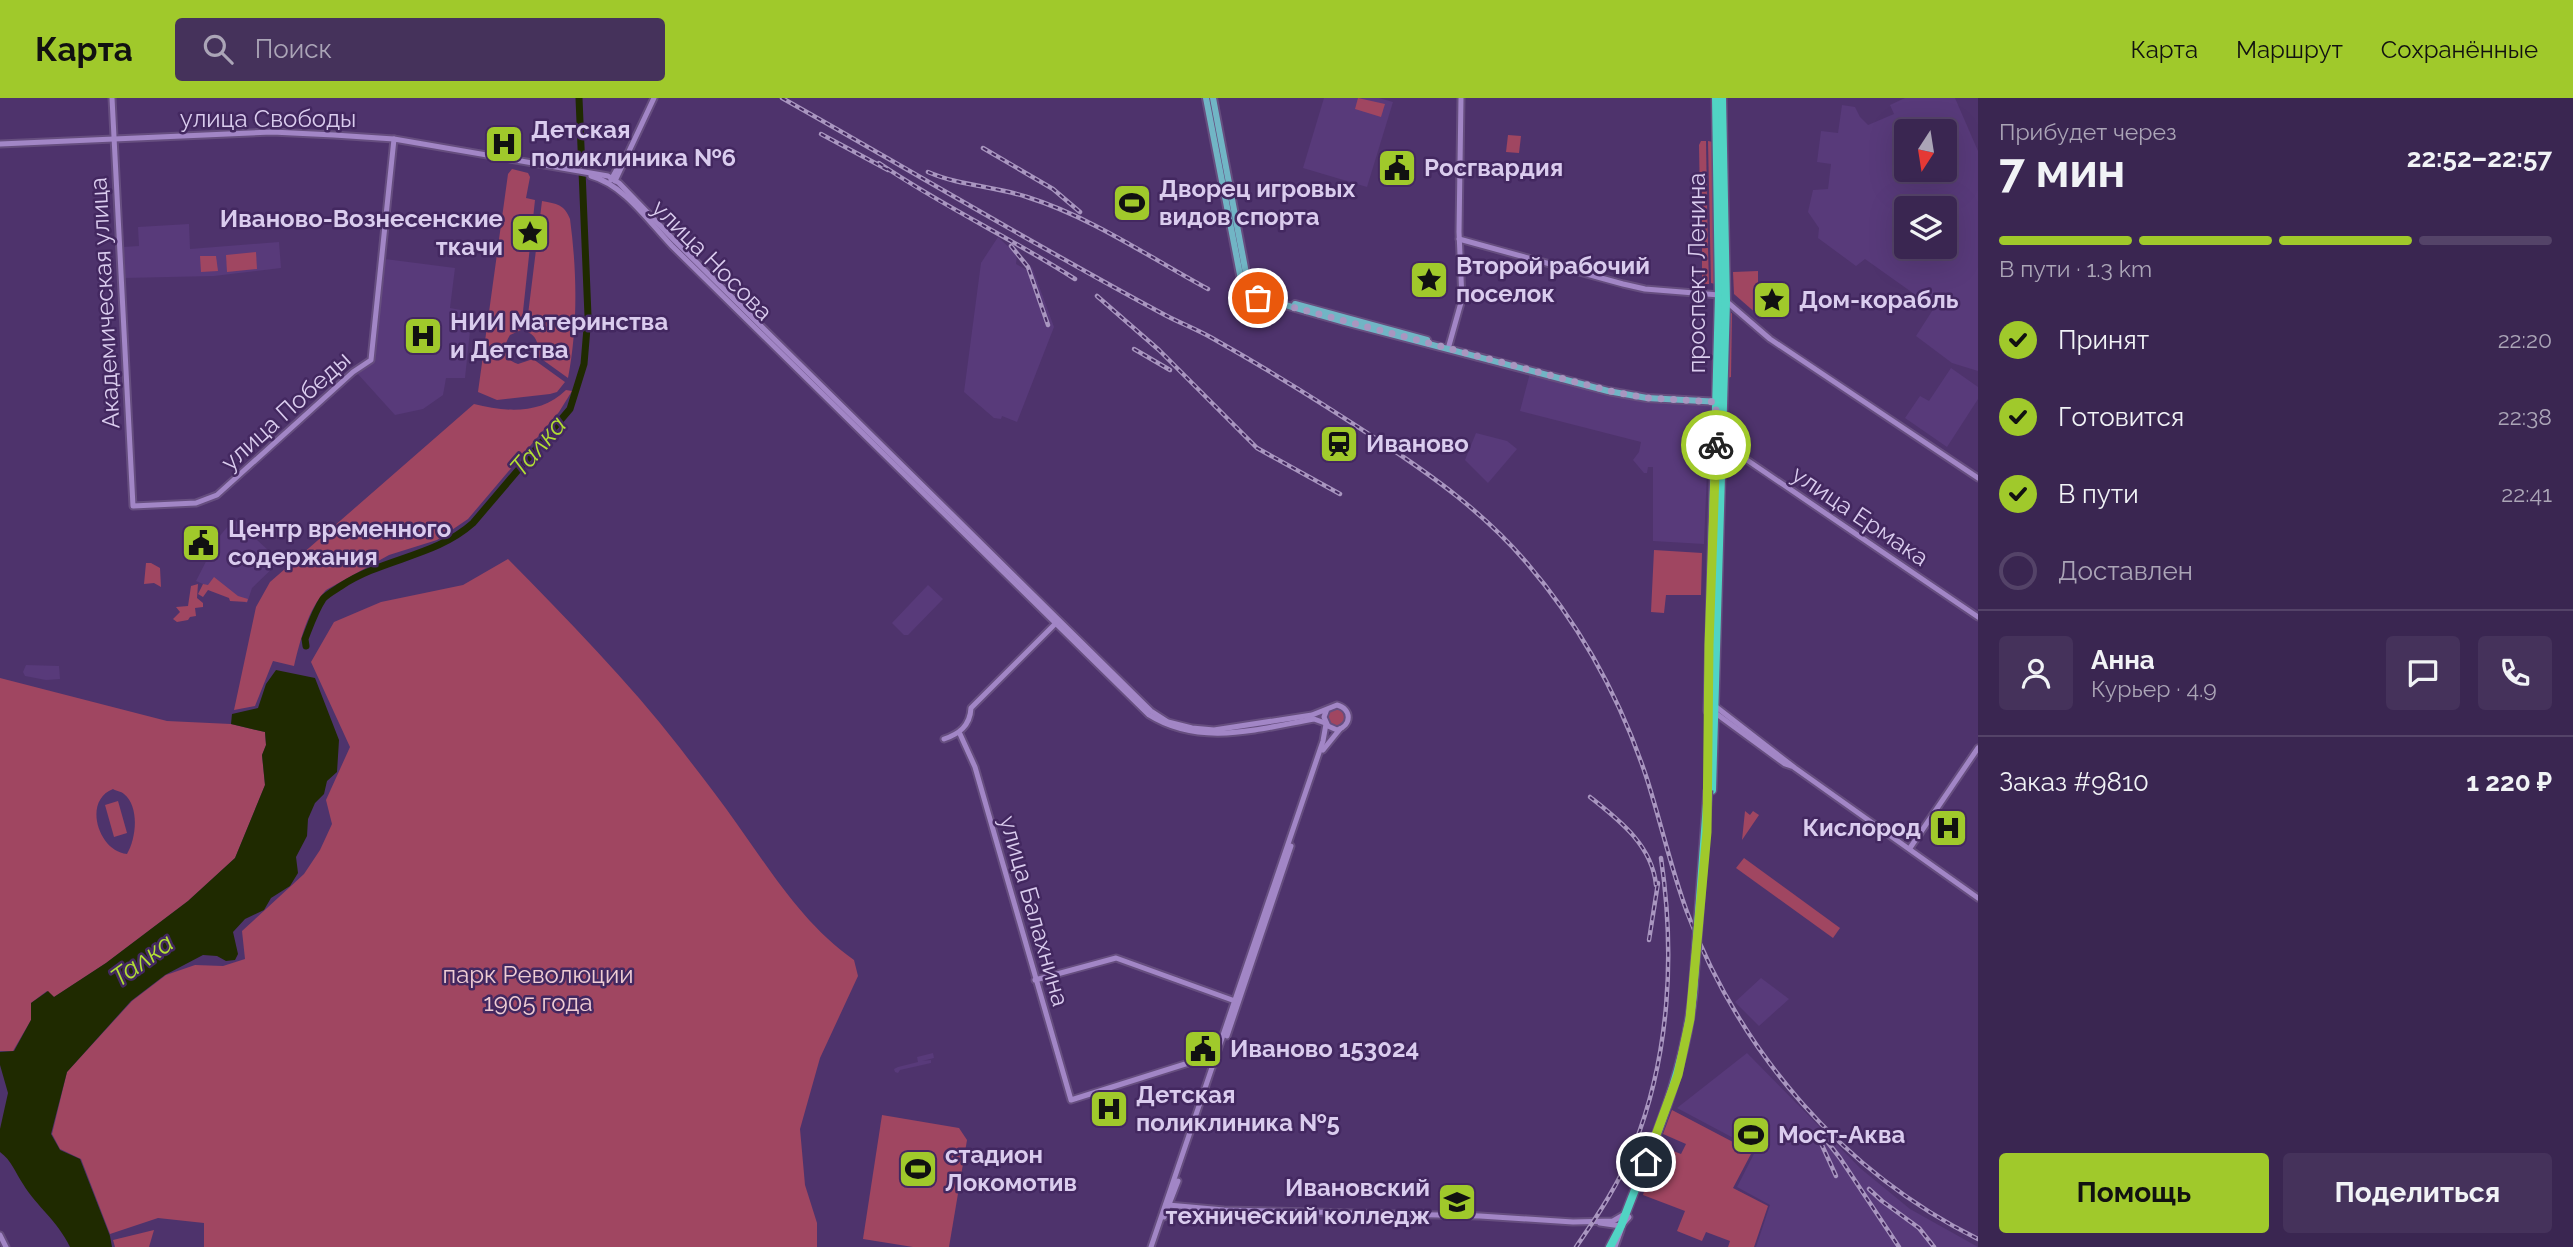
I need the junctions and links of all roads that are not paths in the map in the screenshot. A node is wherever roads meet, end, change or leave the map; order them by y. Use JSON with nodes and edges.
{"nodes":[{"id":1,"x":112,"y":98,"type":"edge"},
{"id":2,"x":652,"y":98,"type":"edge"},
{"id":3,"x":1206,"y":98,"type":"edge"},
{"id":4,"x":1213,"y":98,"type":"edge"},
{"id":5,"x":1461,"y":98,"type":"edge"},
{"id":6,"x":1716,"y":98,"type":"edge"},
{"id":7,"x":1722,"y":98,"type":"edge"},
{"id":8,"x":1215,"y":131,"type":"junction"},
{"id":9,"x":113,"y":140,"type":"junction"},
{"id":10,"x":394,"y":141,"type":"junction"},
{"id":11,"x":0,"y":145,"type":"edge"},
{"id":12,"x":613,"y":182,"type":"junction"},
{"id":13,"x":1459,"y":239,"type":"junction"},
{"id":14,"x":1722,"y":298,"type":"junction"},
{"id":15,"x":1448,"y":347,"type":"junction"},
{"id":16,"x":1719,"y":402,"type":"junction"},
{"id":17,"x":1719,"y":442,"type":"junction"},
{"id":18,"x":1978,"y":478,"type":"edge"},
{"id":19,"x":133,"y":506,"type":"joint"},
{"id":20,"x":1978,"y":617,"type":"edge"},
{"id":21,"x":1057,"y":622,"type":"junction"},
{"id":22,"x":1711,"y":707,"type":"junction"},
{"id":23,"x":1327,"y":709,"type":"junction"},
{"id":24,"x":1280,"y":723,"type":"junction"},
{"id":25,"x":1326,"y":724,"type":"junction"},
{"id":26,"x":1340,"y":729,"type":"junction"},
{"id":27,"x":960,"y":734,"type":"junction"},
{"id":28,"x":944,"y":739,"type":"dead end"},
{"id":29,"x":1978,"y":748,"type":"edge"},
{"id":30,"x":1910,"y":848,"type":"junction"},
{"id":31,"x":1278,"y":879,"type":"junction"},
{"id":32,"x":1978,"y":898,"type":"edge"},
{"id":33,"x":1035,"y":980,"type":"junction"},
{"id":34,"x":1237,"y":1001,"type":"junction"},
{"id":35,"x":1219,"y":1054,"type":"junction"},
{"id":36,"x":1175,"y":1190,"type":"junction"},
{"id":37,"x":1167,"y":1206,"type":"junction"},
{"id":38,"x":1183,"y":1207,"type":"junction"},
{"id":39,"x":1201,"y":1208,"type":"junction"},
{"id":40,"x":1628,"y":1215,"type":"junction"},
{"id":41,"x":1593,"y":1222,"type":"junction"},
{"id":42,"x":1618,"y":1223,"type":"junction"},
{"id":43,"x":1602,"y":1224,"type":"junction"},
{"id":44,"x":0,"y":1235,"type":"edge"},
{"id":45,"x":6,"y":1247,"type":"edge"},
{"id":46,"x":1152,"y":1247,"type":"edge"},
{"id":47,"x":1612,"y":1247,"type":"edge"}],
"edges":[{"from":1,"to":9,"type":"main road","name":"Академическая улица"},
{"from":2,"to":12,"type":"main road"},
{"from":3,"to":8,"type":"main road"},
{"from":4,"to":8,"type":"main road"},
{"from":5,"to":13,"type":"main road"},
{"from":6,"to":14,"type":"highway","name":"проспект Ленина"},
{"from":7,"to":14,"type":"highway","name":"проспект Ленина"},
{"from":8,"to":15,"type":"main road"},
{"from":9,"to":10,"type":"main road","name":"улица Свободы"},
{"from":9,"to":11,"type":"main road","name":"улица Свободы"},
{"from":9,"to":19,"type":"main road","name":"Академическая улица"},
{"from":10,"to":12,"type":"main road","name":"улица Свободы"},
{"from":10,"to":19,"type":"main road","name":"улица Победы"},
{"from":12,"to":21,"type":"main road","name":"улица Носова"},
{"from":13,"to":14,"type":"main road"},
{"from":13,"to":15,"type":"main road"},
{"from":14,"to":16,"type":"highway","name":"проспект Ленина"},
{"from":14,"to":18,"type":"main road"},
{"from":15,"to":16,"type":"main road"},
{"from":16,"to":17,"type":"highway","name":"проспект Ленина"},
{"from":17,"to":20,"type":"main road","name":"улица Ермака"},
{"from":17,"to":22,"type":"highway","name":"проспект Ленина"},
{"from":21,"to":24,"type":"main road","name":"улица Носова"},
{"from":21,"to":27,"type":"main road"},
{"from":22,"to":30,"type":"main road"},
{"from":22,"to":40,"type":"highway","name":"проспект Ленина","bridge":true},
{"from":23,"to":24,"type":"main road","name":"улица Носова"},
{"from":23,"to":25,"type":"main road"},
{"from":23,"to":26,"type":"main road"},
{"from":24,"to":25,"type":"main road","name":"улица Носова"},
{"from":25,"to":26,"type":"main road"},
{"from":25,"to":31,"type":"main road"},
{"from":26,"to":31,"type":"main road"},
{"from":27,"to":28,"type":"main road"},
{"from":27,"to":33,"type":"main road","name":"улица Балахнина"},
{"from":29,"to":30,"type":"main road"},
{"from":30,"to":32,"type":"main road"},
{"from":31,"to":34,"type":"main road"},
{"from":33,"to":34,"type":"main road"},
{"from":33,"to":35,"type":"main road","name":"улица Балахнина"},
{"from":34,"to":35,"type":"main road"},
{"from":35,"to":36,"type":"main road"},
{"from":35,"to":37,"type":"main road"},
{"from":36,"to":37,"type":"main road"},
{"from":36,"to":38,"type":"main road"},
{"from":37,"to":38,"type":"main road"},
{"from":37,"to":39,"type":"main road"},
{"from":37,"to":46,"type":"main road"},
{"from":38,"to":39,"type":"main road"},
{"from":39,"to":41,"type":"main road"},
{"from":40,"to":42,"type":"highway"},
{"from":40,"to":47,"type":"highway"},
{"from":41,"to":42,"type":"main road"},
{"from":41,"to":43,"type":"main road"},
{"from":42,"to":43,"type":"main road"},
{"from":42,"to":47,"type":"highway"},
{"from":43,"to":47,"type":"main road"},
{"from":44,"to":45,"type":"main road"}]}
